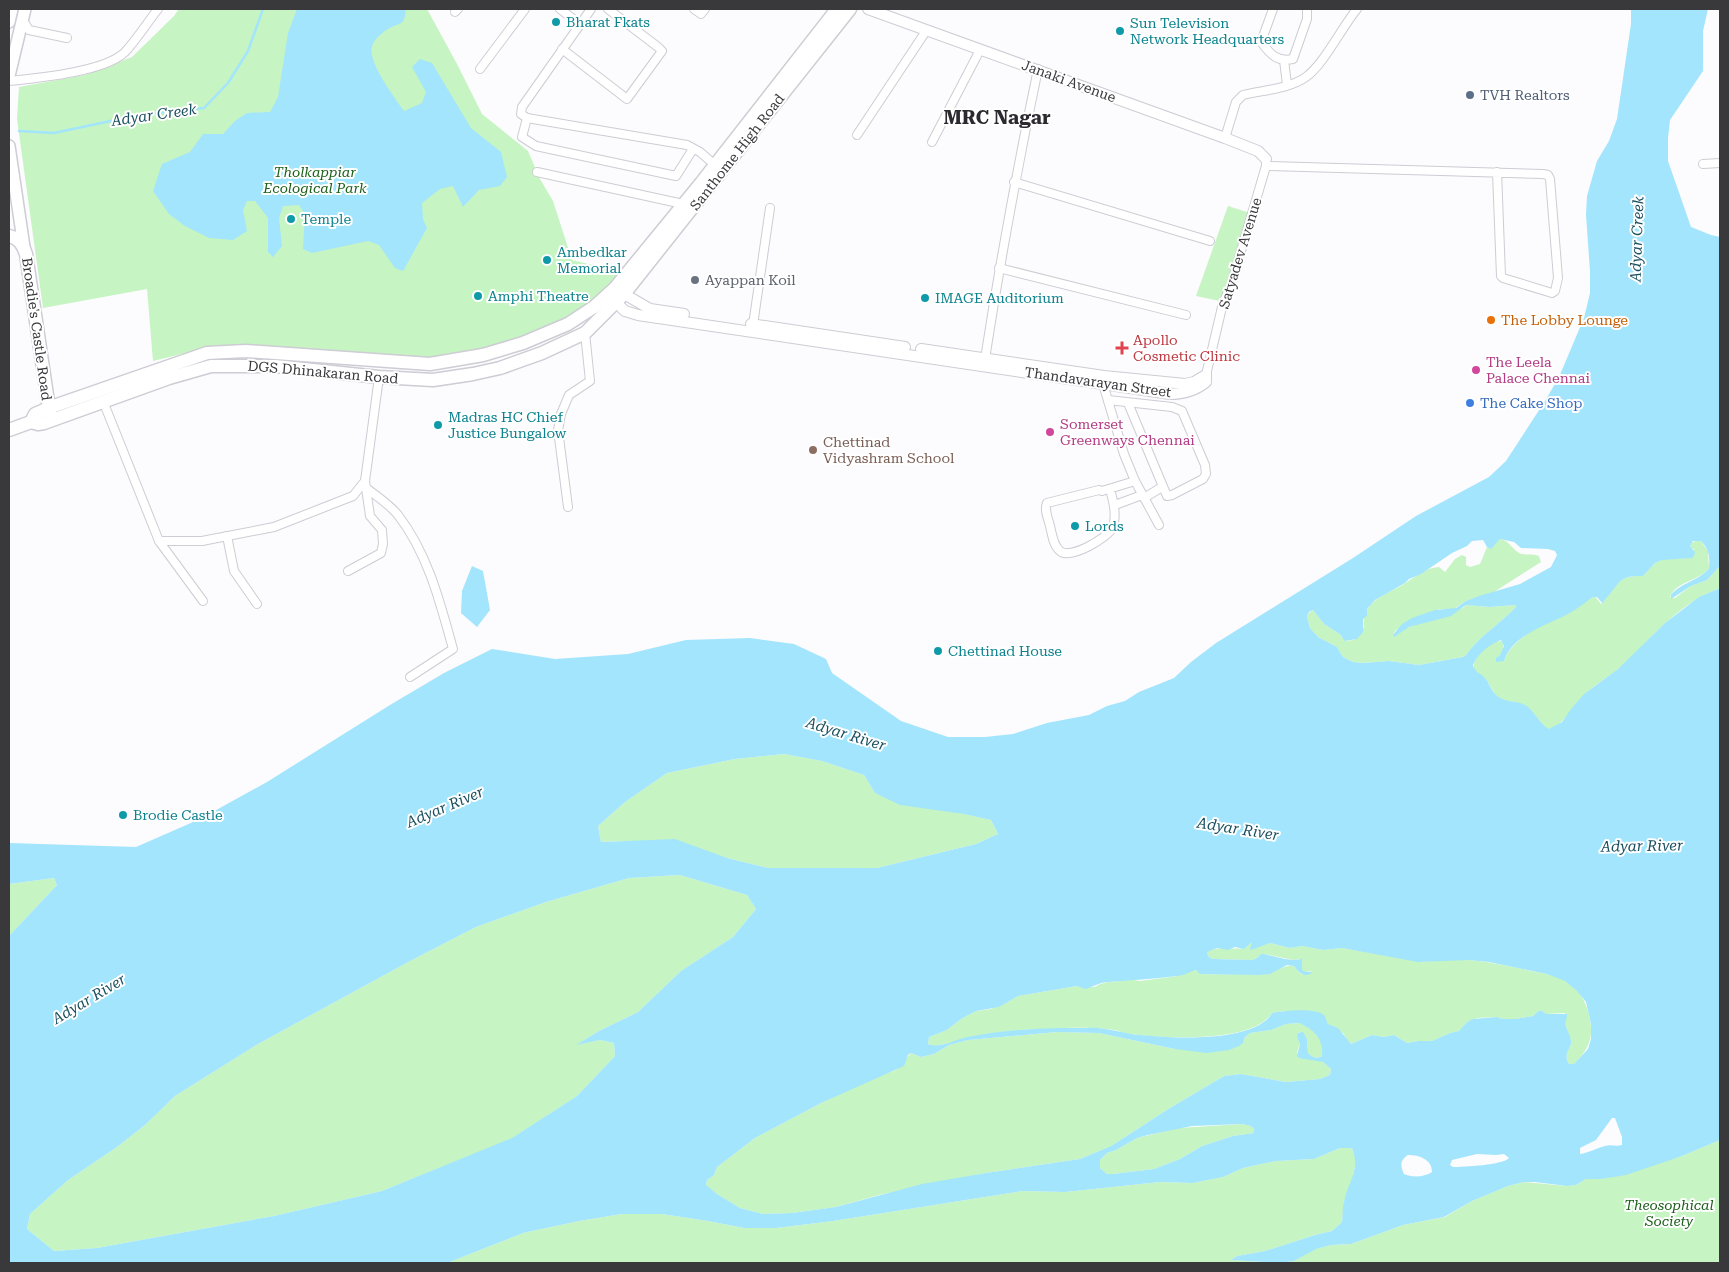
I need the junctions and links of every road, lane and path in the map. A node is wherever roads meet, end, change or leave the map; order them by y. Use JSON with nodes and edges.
{"nodes":[{"id":1,"x":12,"y":9,"type":"edge"},
{"id":2,"x":158,"y":9,"type":"edge"},
{"id":3,"x":525,"y":9,"type":"edge"},
{"id":4,"x":560,"y":9,"type":"edge"},
{"id":5,"x":591,"y":9,"type":"edge"},
{"id":6,"x":608,"y":9,"type":"edge"},
{"id":7,"x":694,"y":9,"type":"edge"},
{"id":8,"x":705,"y":9,"type":"edge"},
{"id":9,"x":868,"y":9,"type":"edge"},
{"id":10,"x":1274,"y":9,"type":"edge"},
{"id":11,"x":1307,"y":9,"type":"edge"},
{"id":12,"x":1356,"y":9,"type":"edge"},
{"id":13,"x":838,"y":12,"type":"edge"},
{"id":14,"x":24,"y":14,"type":"edge"},
{"id":15,"x":9,"y":22,"type":"edge"},
{"id":16,"x":580,"y":24,"type":"junction"},
{"id":17,"x":926,"y":31,"type":"junction"},
{"id":18,"x":67,"y":38,"type":"dead end"},
{"id":19,"x":562,"y":49,"type":"junction"},
{"id":20,"x":980,"y":50,"type":"junction"},
{"id":21,"x":1284,"y":60,"type":"junction"},
{"id":22,"x":480,"y":69,"type":"dead end"},
{"id":23,"x":1038,"y":69,"type":"junction"},
{"id":24,"x":9,"y":76,"type":"edge"},
{"id":25,"x":9,"y":81,"type":"edge"},
{"id":26,"x":1287,"y":85,"type":"junction"},
{"id":27,"x":527,"y":118,"type":"junction"},
{"id":28,"x":857,"y":135,"type":"dead end"},
{"id":29,"x":1225,"y":138,"type":"junction"},
{"id":30,"x":932,"y":142,"type":"dead end"},
{"id":31,"x":9,"y":146,"type":"edge"},
{"id":32,"x":693,"y":149,"type":"junction"},
{"id":33,"x":1266,"y":163,"type":"junction"},
{"id":34,"x":1720,"y":163,"type":"edge"},
{"id":35,"x":715,"y":164,"type":"junction"},
{"id":36,"x":1703,"y":164,"type":"dead end"},
{"id":37,"x":538,"y":172,"type":"dead end"},
{"id":38,"x":1497,"y":172,"type":"junction"},
{"id":39,"x":1014,"y":182,"type":"junction"},
{"id":40,"x":683,"y":204,"type":"junction"},
{"id":41,"x":770,"y":208,"type":"dead end"},
{"id":42,"x":9,"y":236,"type":"edge"},
{"id":43,"x":1210,"y":241,"type":"dead end"},
{"id":44,"x":24,"y":247,"type":"junction"},
{"id":45,"x":999,"y":268,"type":"junction"},
{"id":46,"x":616,"y":295,"type":"junction"},
{"id":47,"x":1186,"y":315,"type":"dead end"},
{"id":48,"x":753,"y":324,"type":"junction"},
{"id":49,"x":585,"y":333,"type":"junction"},
{"id":50,"x":845,"y":342,"type":"junction"},
{"id":51,"x":987,"y":362,"type":"junction"},
{"id":52,"x":1206,"y":375,"type":"junction"},
{"id":53,"x":379,"y":377,"type":"junction"},
{"id":54,"x":1103,"y":380,"type":"junction"},
{"id":55,"x":1182,"y":394,"type":"junction"},
{"id":56,"x":103,"y":400,"type":"junction"},
{"id":57,"x":1108,"y":400,"type":"junction"},
{"id":58,"x":1128,"y":403,"type":"junction"},
{"id":59,"x":1182,"y":411,"type":"junction"},
{"id":60,"x":49,"y":414,"type":"junction"},
{"id":61,"x":9,"y":430,"type":"edge"},
{"id":62,"x":1135,"y":481,"type":"junction"},
{"id":63,"x":366,"y":485,"type":"junction"},
{"id":64,"x":1162,"y":487,"type":"junction"},
{"id":65,"x":1110,"y":489,"type":"junction"},
{"id":66,"x":1143,"y":497,"type":"junction"},
{"id":67,"x":1115,"y":505,"type":"junction"},
{"id":68,"x":568,"y":508,"type":"dead end"},
{"id":69,"x":1159,"y":525,"type":"dead end"},
{"id":70,"x":226,"y":536,"type":"junction"},
{"id":71,"x":159,"y":541,"type":"junction"},
{"id":72,"x":348,"y":571,"type":"dead end"},
{"id":73,"x":203,"y":601,"type":"dead end"},
{"id":74,"x":257,"y":604,"type":"dead end"},
{"id":75,"x":410,"y":677,"type":"dead end"}],
"edges":[{"from":1,"to":15,"type":"main road"},
{"from":2,"to":25,"type":"street"},
{"from":3,"to":22,"type":"street"},
{"from":4,"to":16,"type":"street"},
{"from":5,"to":16,"type":"street"},
{"from":6,"to":19,"type":"street"},
{"from":7,"to":8,"type":"street"},
{"from":9,"to":17,"type":"street","name":"Janaki Avenue"},
{"from":10,"to":21,"type":"street"},
{"from":11,"to":21,"type":"street"},
{"from":12,"to":26,"type":"street"},
{"from":13,"to":35,"type":"main road","name":"Santhome High Road"},
{"from":13,"to":46,"type":"main road","name":"Santhome High Road"},
{"from":14,"to":18,"type":"street"},
{"from":14,"to":24,"type":"main road"},
{"from":16,"to":19,"type":"street"},
{"from":17,"to":20,"type":"street","name":"Janaki Avenue"},
{"from":17,"to":28,"type":"street"},
{"from":19,"to":27,"type":"street"},
{"from":20,"to":23,"type":"street","name":"Janaki Avenue"},
{"from":20,"to":30,"type":"street"},
{"from":21,"to":26,"type":"street"},
{"from":23,"to":29,"type":"street","name":"Janaki Avenue"},
{"from":23,"to":39,"type":"street"},
{"from":26,"to":29,"type":"street"},
{"from":27,"to":32,"type":"street"},
{"from":27,"to":32,"type":"street"},
{"from":29,"to":33,"type":"street","name":"Janaki Avenue"},
{"from":31,"to":44,"type":"main road"},
{"from":32,"to":35,"type":"street"},
{"from":33,"to":38,"type":"street"},
{"from":33,"to":52,"type":"street","name":"Satyadev Avenue"},
{"from":34,"to":36,"type":"street"},
{"from":35,"to":40,"type":"main road","name":"Santhome High Road"},
{"from":37,"to":40,"type":"street"},
{"from":38,"to":38,"type":"street"},
{"from":39,"to":43,"type":"street"},
{"from":39,"to":45,"type":"street"},
{"from":40,"to":46,"type":"main road","name":"Santhome High Road"},
{"from":41,"to":48,"type":"street"},
{"from":42,"to":44,"type":"main road","name":"Broadie's Castle Road"},
{"from":44,"to":60,"type":"main road","name":"Broadie's Castle Road"},
{"from":45,"to":47,"type":"street"},
{"from":45,"to":51,"type":"street"},
{"from":46,"to":48,"type":"street","name":"Thandavarayan Street"},
{"from":46,"to":49,"type":"main road","name":"DGS Dhinakaran Road"},
{"from":46,"to":50,"type":"street","name":"Thandavarayan Street"},
{"from":46,"to":60,"type":"main road","name":"DGS Dhinakaran Road"},
{"from":48,"to":50,"type":"street","name":"Thandavarayan Street"},
{"from":49,"to":53,"type":"main road","name":"DGS Dhinakaran Road"},
{"from":49,"to":68,"type":"street"},
{"from":50,"to":51,"type":"street","name":"Thandavarayan Street"},
{"from":51,"to":54,"type":"street","name":"Thandavarayan Street"},
{"from":52,"to":54,"type":"street","name":"Thandavarayan Street"},
{"from":52,"to":55,"type":"street","name":"Thandavarayan Street"},
{"from":53,"to":56,"type":"main road","name":"DGS Dhinakaran Road"},
{"from":53,"to":63,"type":"street"},
{"from":54,"to":55,"type":"street","name":"Thandavarayan Street"},
{"from":54,"to":57,"type":"street"},
{"from":55,"to":59,"type":"street"},
{"from":56,"to":60,"type":"main road","name":"DGS Dhinakaran Road"},
{"from":56,"to":71,"type":"street"},
{"from":57,"to":58,"type":"street"},
{"from":57,"to":62,"type":"street"},
{"from":58,"to":59,"type":"street"},
{"from":58,"to":64,"type":"street"},
{"from":59,"to":64,"type":"street"},
{"from":60,"to":61,"type":"main road","name":"Broadie's Castle Road"},
{"from":62,"to":65,"type":"street"},
{"from":62,"to":66,"type":"street"},
{"from":63,"to":70,"type":"street"},
{"from":63,"to":72,"type":"street"},
{"from":63,"to":75,"type":"street"},
{"from":64,"to":66,"type":"street"},
{"from":65,"to":67,"type":"street"},
{"from":65,"to":67,"type":"street"},
{"from":66,"to":67,"type":"street"},
{"from":66,"to":69,"type":"street"},
{"from":70,"to":71,"type":"street"},
{"from":70,"to":74,"type":"street"},
{"from":71,"to":73,"type":"street"}]}
